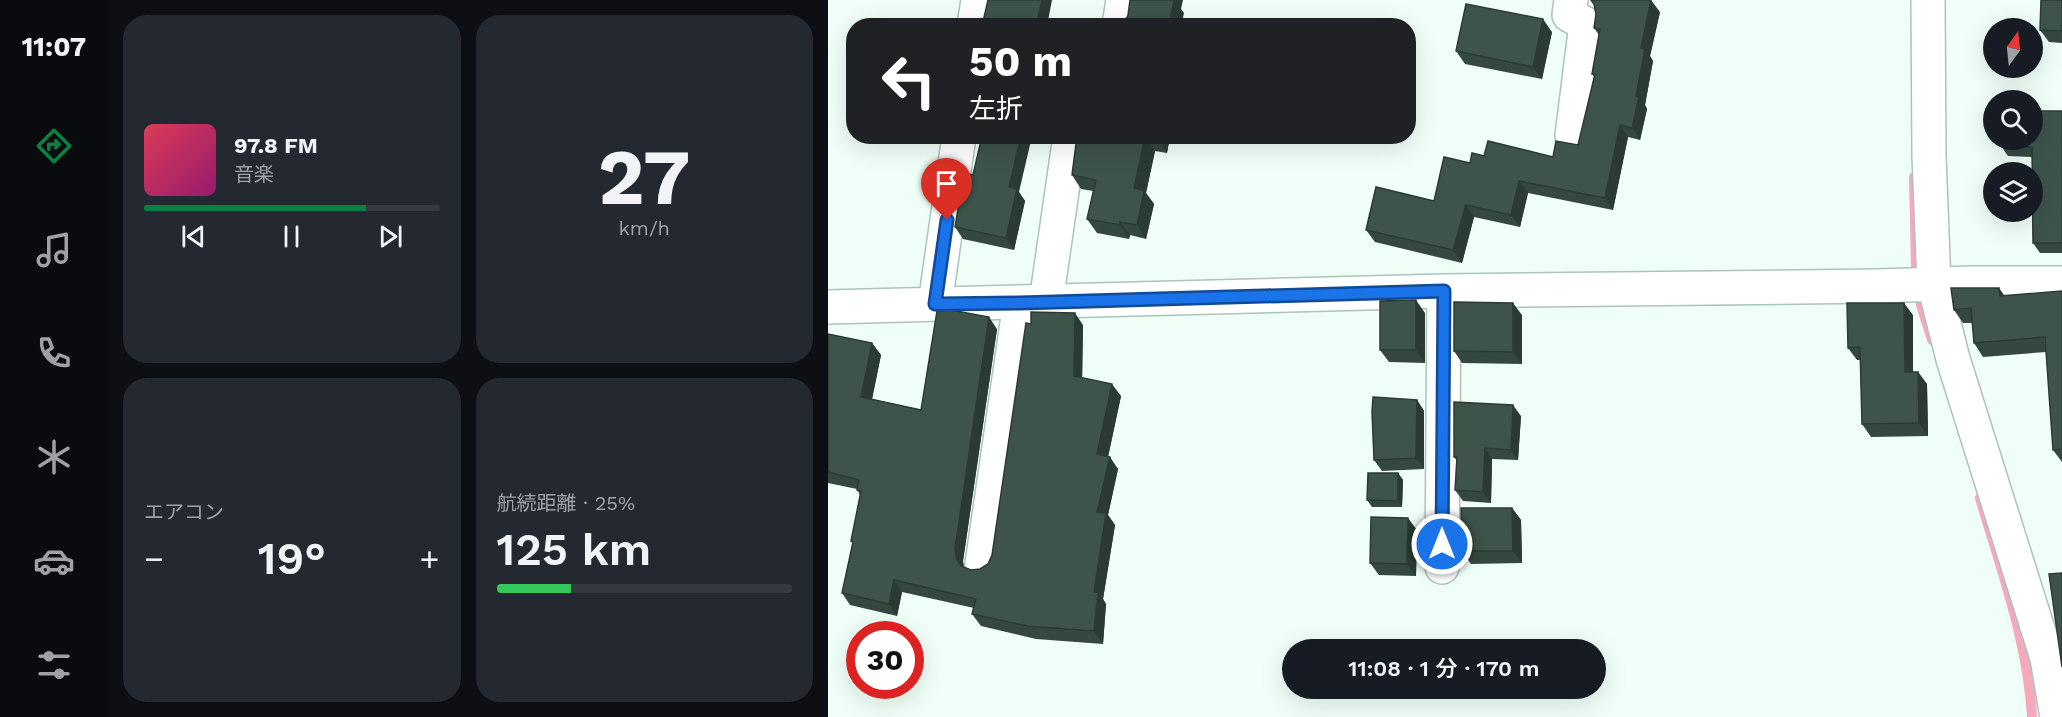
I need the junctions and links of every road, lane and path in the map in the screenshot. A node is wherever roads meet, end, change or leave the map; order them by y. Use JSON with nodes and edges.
{"nodes":[{"id":1,"x":978,"y":0,"type":"edge"},
{"id":2,"x":1123,"y":0,"type":"edge"},
{"id":3,"x":1571,"y":0,"type":"edge"},
{"id":4,"x":1928,"y":0,"type":"edge"},
{"id":5,"x":975,"y":18,"type":"edge"},
{"id":6,"x":1120,"y":18,"type":"edge"},
{"id":7,"x":1572,"y":136,"type":"dead end"},
{"id":8,"x":958,"y":144,"type":"edge"},
{"id":9,"x":1068,"y":144,"type":"edge"},
{"id":10,"x":2062,"y":283,"type":"edge"},
{"id":11,"x":1924,"y":285,"type":"junction"},
{"id":12,"x":1444,"y":291,"type":"junction"},
{"id":13,"x":1033,"y":302,"type":"junction"},
{"id":14,"x":935,"y":304,"type":"junction"},
{"id":15,"x":828,"y":307,"type":"edge"},
{"id":16,"x":982,"y":564,"type":"dead end"},
{"id":17,"x":1442,"y":567,"type":"dead end"},
{"id":18,"x":2057,"y":717,"type":"edge"}],
"edges":[{"from":1,"to":5,"type":"street"},
{"from":2,"to":6,"type":"street"},
{"from":3,"to":7,"type":"street"},
{"from":4,"to":11,"type":"street"},
{"from":8,"to":14,"type":"street"},
{"from":9,"to":13,"type":"street"},
{"from":10,"to":11,"type":"street"},
{"from":11,"to":12,"type":"street"},
{"from":11,"to":18,"type":"street"},
{"from":12,"to":13,"type":"street"},
{"from":12,"to":17,"type":"street"},
{"from":13,"to":14,"type":"street"},
{"from":13,"to":16,"type":"street"},
{"from":14,"to":15,"type":"street"}]}
